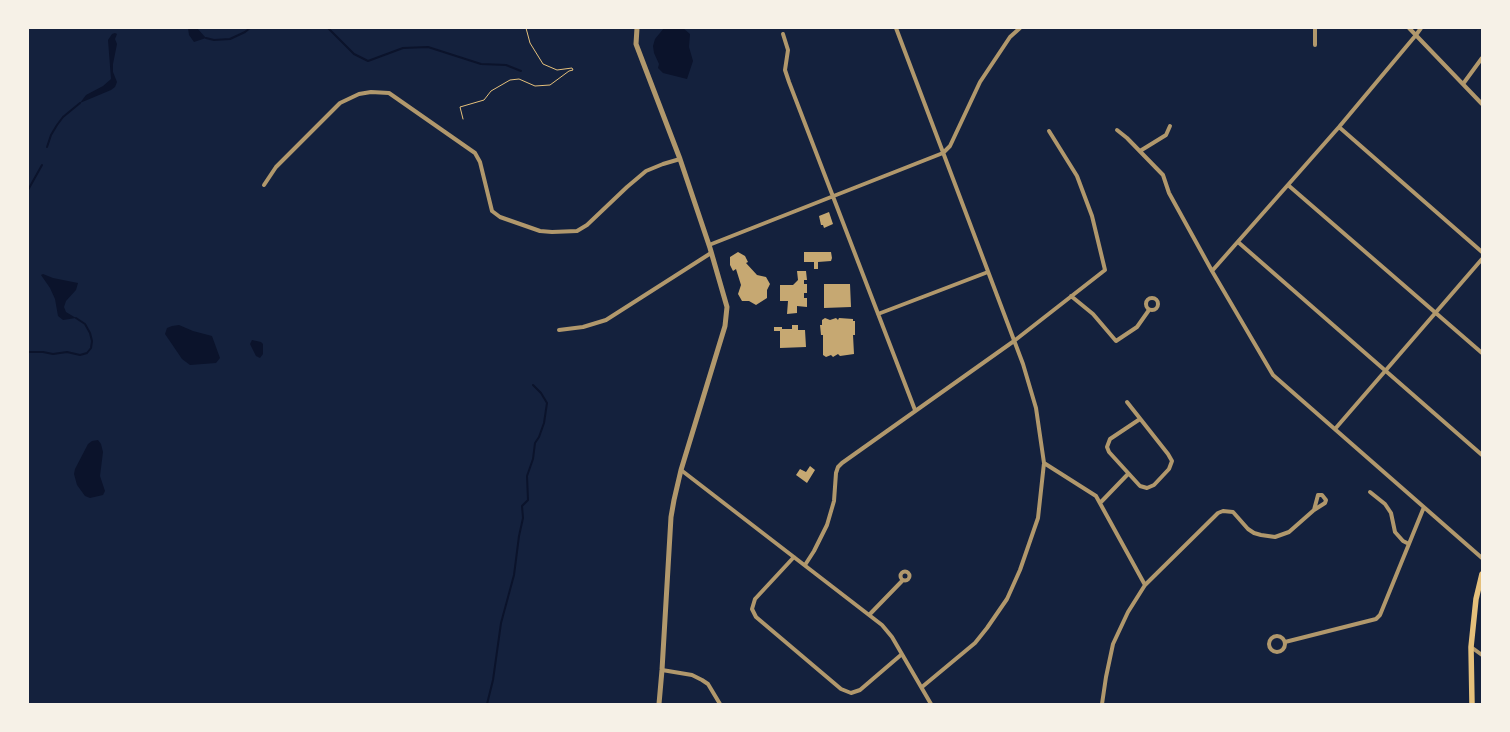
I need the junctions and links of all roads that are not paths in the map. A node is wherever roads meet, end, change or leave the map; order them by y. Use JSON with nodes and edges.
{"nodes":[{"id":1,"x":637,"y":28,"type":"edge"},
{"id":2,"x":896,"y":28,"type":"edge"},
{"id":3,"x":1020,"y":28,"type":"edge"},
{"id":4,"x":1315,"y":28,"type":"edge"},
{"id":5,"x":1410,"y":28,"type":"edge"},
{"id":6,"x":1421,"y":28,"type":"edge"},
{"id":7,"x":783,"y":34,"type":"dead end"},
{"id":8,"x":1416,"y":35,"type":"junction"},
{"id":9,"x":1315,"y":44,"type":"dead end"},
{"id":10,"x":1482,"y":58,"type":"edge"},
{"id":11,"x":1463,"y":84,"type":"junction"},
{"id":12,"x":1482,"y":104,"type":"edge"},
{"id":13,"x":1170,"y":126,"type":"dead end"},
{"id":14,"x":1339,"y":127,"type":"junction"},
{"id":15,"x":1117,"y":130,"type":"dead end"},
{"id":16,"x":1049,"y":131,"type":"dead end"},
{"id":17,"x":1140,"y":151,"type":"junction"},
{"id":18,"x":943,"y":153,"type":"junction"},
{"id":19,"x":680,"y":160,"type":"junction"},
{"id":20,"x":264,"y":185,"type":"dead end"},
{"id":21,"x":1288,"y":185,"type":"junction"},
{"id":22,"x":833,"y":198,"type":"junction"},
{"id":23,"x":1238,"y":242,"type":"junction"},
{"id":24,"x":709,"y":245,"type":"junction"},
{"id":25,"x":1482,"y":252,"type":"edge"},
{"id":26,"x":711,"y":253,"type":"junction"},
{"id":27,"x":1482,"y":259,"type":"edge"},
{"id":28,"x":1212,"y":271,"type":"junction"},
{"id":29,"x":988,"y":272,"type":"junction"},
{"id":30,"x":1071,"y":296,"type":"junction"},
{"id":31,"x":1150,"y":310,"type":"dead end"},
{"id":32,"x":1436,"y":313,"type":"junction"},
{"id":33,"x":878,"y":314,"type":"junction"},
{"id":34,"x":559,"y":330,"type":"dead end"},
{"id":35,"x":1014,"y":341,"type":"junction"},
{"id":36,"x":1482,"y":353,"type":"edge"},
{"id":37,"x":1386,"y":371,"type":"junction"},
{"id":38,"x":1127,"y":402,"type":"dead end"},
{"id":39,"x":915,"y":410,"type":"junction"},
{"id":40,"x":1140,"y":419,"type":"junction"},
{"id":41,"x":1335,"y":429,"type":"junction"},
{"id":42,"x":1482,"y":455,"type":"edge"},
{"id":43,"x":1044,"y":463,"type":"junction"},
{"id":44,"x":681,"y":470,"type":"junction"},
{"id":45,"x":1128,"y":474,"type":"junction"},
{"id":46,"x":1370,"y":492,"type":"dead end"},
{"id":47,"x":1100,"y":502,"type":"junction"},
{"id":48,"x":1424,"y":507,"type":"junction"},
{"id":49,"x":1314,"y":510,"type":"dead end"},
{"id":50,"x":1409,"y":544,"type":"junction"},
{"id":51,"x":794,"y":557,"type":"junction"},
{"id":52,"x":1482,"y":558,"type":"edge"},
{"id":53,"x":805,"y":565,"type":"junction"},
{"id":54,"x":1482,"y":574,"type":"edge"},
{"id":55,"x":903,"y":580,"type":"dead end"},
{"id":56,"x":1145,"y":585,"type":"junction"},
{"id":57,"x":870,"y":614,"type":"junction"},
{"id":58,"x":1285,"y":642,"type":"junction"},
{"id":59,"x":1470,"y":647,"type":"junction"},
{"id":60,"x":902,"y":654,"type":"junction"},
{"id":61,"x":1482,"y":655,"type":"edge"},
{"id":62,"x":662,"y":670,"type":"junction"},
{"id":63,"x":922,"y":687,"type":"junction"},
{"id":64,"x":658,"y":704,"type":"edge"},
{"id":65,"x":719,"y":704,"type":"edge"},
{"id":66,"x":931,"y":704,"type":"edge"},
{"id":67,"x":1102,"y":704,"type":"edge"},
{"id":68,"x":1472,"y":704,"type":"edge"}],
"edges":[{"from":1,"to":19,"type":"street"},
{"from":2,"to":18,"type":"street"},
{"from":3,"to":18,"type":"street"},
{"from":4,"to":9,"type":"street"},
{"from":5,"to":8,"type":"street"},
{"from":6,"to":8,"type":"street"},
{"from":7,"to":22,"type":"street"},
{"from":8,"to":11,"type":"street"},
{"from":8,"to":14,"type":"street"},
{"from":10,"to":11,"type":"street"},
{"from":11,"to":12,"type":"street"},
{"from":13,"to":17,"type":"street"},
{"from":14,"to":21,"type":"street"},
{"from":14,"to":25,"type":"street"},
{"from":15,"to":17,"type":"street"},
{"from":16,"to":30,"type":"street"},
{"from":17,"to":28,"type":"street"},
{"from":18,"to":22,"type":"street"},
{"from":18,"to":29,"type":"street"},
{"from":19,"to":20,"type":"street"},
{"from":19,"to":24,"type":"street"},
{"from":21,"to":23,"type":"street"},
{"from":21,"to":32,"type":"street"},
{"from":22,"to":24,"type":"street"},
{"from":22,"to":33,"type":"street"},
{"from":23,"to":28,"type":"street"},
{"from":23,"to":37,"type":"street"},
{"from":24,"to":26,"type":"street"},
{"from":26,"to":34,"type":"street"},
{"from":26,"to":44,"type":"street"},
{"from":27,"to":32,"type":"street"},
{"from":28,"to":41,"type":"street"},
{"from":29,"to":33,"type":"street"},
{"from":29,"to":35,"type":"street"},
{"from":30,"to":31,"type":"street"},
{"from":30,"to":35,"type":"street"},
{"from":32,"to":36,"type":"street"},
{"from":32,"to":37,"type":"street"},
{"from":33,"to":39,"type":"street"},
{"from":35,"to":39,"type":"street"},
{"from":35,"to":43,"type":"street"},
{"from":37,"to":41,"type":"street"},
{"from":37,"to":42,"type":"street"},
{"from":38,"to":40,"type":"street"},
{"from":39,"to":53,"type":"street"},
{"from":40,"to":45,"type":"street"},
{"from":40,"to":45,"type":"street"},
{"from":41,"to":48,"type":"street"},
{"from":43,"to":47,"type":"street"},
{"from":43,"to":63,"type":"street"},
{"from":44,"to":51,"type":"street"},
{"from":44,"to":62,"type":"street"},
{"from":45,"to":47,"type":"street"},
{"from":46,"to":50,"type":"street"},
{"from":47,"to":56,"type":"street"},
{"from":48,"to":50,"type":"street"},
{"from":48,"to":52,"type":"street"},
{"from":49,"to":56,"type":"street"},
{"from":50,"to":58,"type":"street"},
{"from":51,"to":53,"type":"street"},
{"from":51,"to":60,"type":"street"},
{"from":53,"to":57,"type":"street"},
{"from":54,"to":59,"type":"main road"},
{"from":55,"to":57,"type":"street"},
{"from":56,"to":67,"type":"street"},
{"from":57,"to":60,"type":"street"},
{"from":58,"to":58,"type":"street"},
{"from":59,"to":61,"type":"street"},
{"from":59,"to":68,"type":"main road"},
{"from":60,"to":63,"type":"street"},
{"from":62,"to":64,"type":"street"},
{"from":62,"to":65,"type":"street"},
{"from":63,"to":66,"type":"street"}]}
